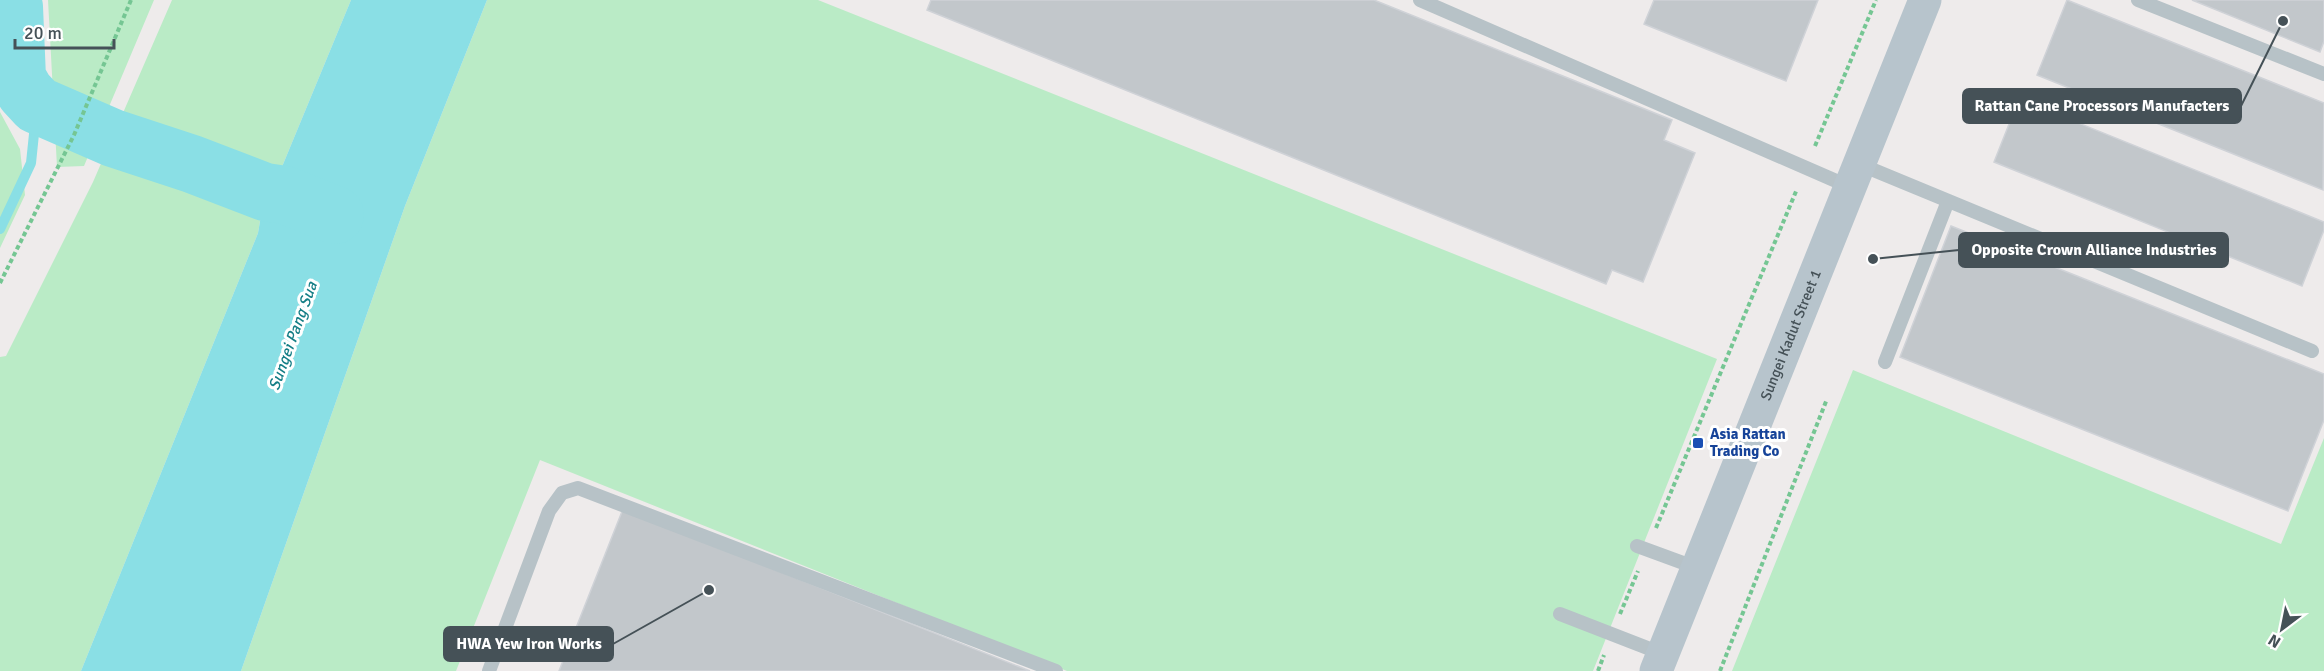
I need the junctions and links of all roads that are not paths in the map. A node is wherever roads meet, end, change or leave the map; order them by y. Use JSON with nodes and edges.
{"nodes":[{"id":1,"x":1420,"y":0,"type":"edge"},
{"id":2,"x":1925,"y":0,"type":"edge"},
{"id":3,"x":2138,"y":0,"type":"edge"},
{"id":4,"x":2324,"y":74,"type":"edge"},
{"id":5,"x":1854,"y":175,"type":"junction"},
{"id":6,"x":1948,"y":201,"type":"junction"},
{"id":7,"x":2312,"y":351,"type":"dead end"},
{"id":8,"x":1885,"y":362,"type":"dead end"},
{"id":9,"x":1642,"y":548,"type":"road end"},
{"id":10,"x":1697,"y":568,"type":"junction"},
{"id":11,"x":1560,"y":614,"type":"dead end"},
{"id":12,"x":1659,"y":662,"type":"edge"},
{"id":13,"x":489,"y":671,"type":"edge"},
{"id":14,"x":1056,"y":671,"type":"edge"}],
"edges":[{"from":1,"to":5,"type":"lane"},
{"from":2,"to":5,"type":"street","name":"Sungei Kadut Street 1"},
{"from":3,"to":4,"type":"lane"},
{"from":5,"to":6,"type":"lane"},
{"from":5,"to":10,"type":"street","name":"Sungei Kadut Street 1"},
{"from":6,"to":7,"type":"lane"},
{"from":6,"to":8,"type":"lane"},
{"from":9,"to":10,"type":"lane"},
{"from":10,"to":12,"type":"street","name":"Sungei Kadut Street 1"},
{"from":11,"to":12,"type":"lane"},
{"from":13,"to":14,"type":"lane"}]}
